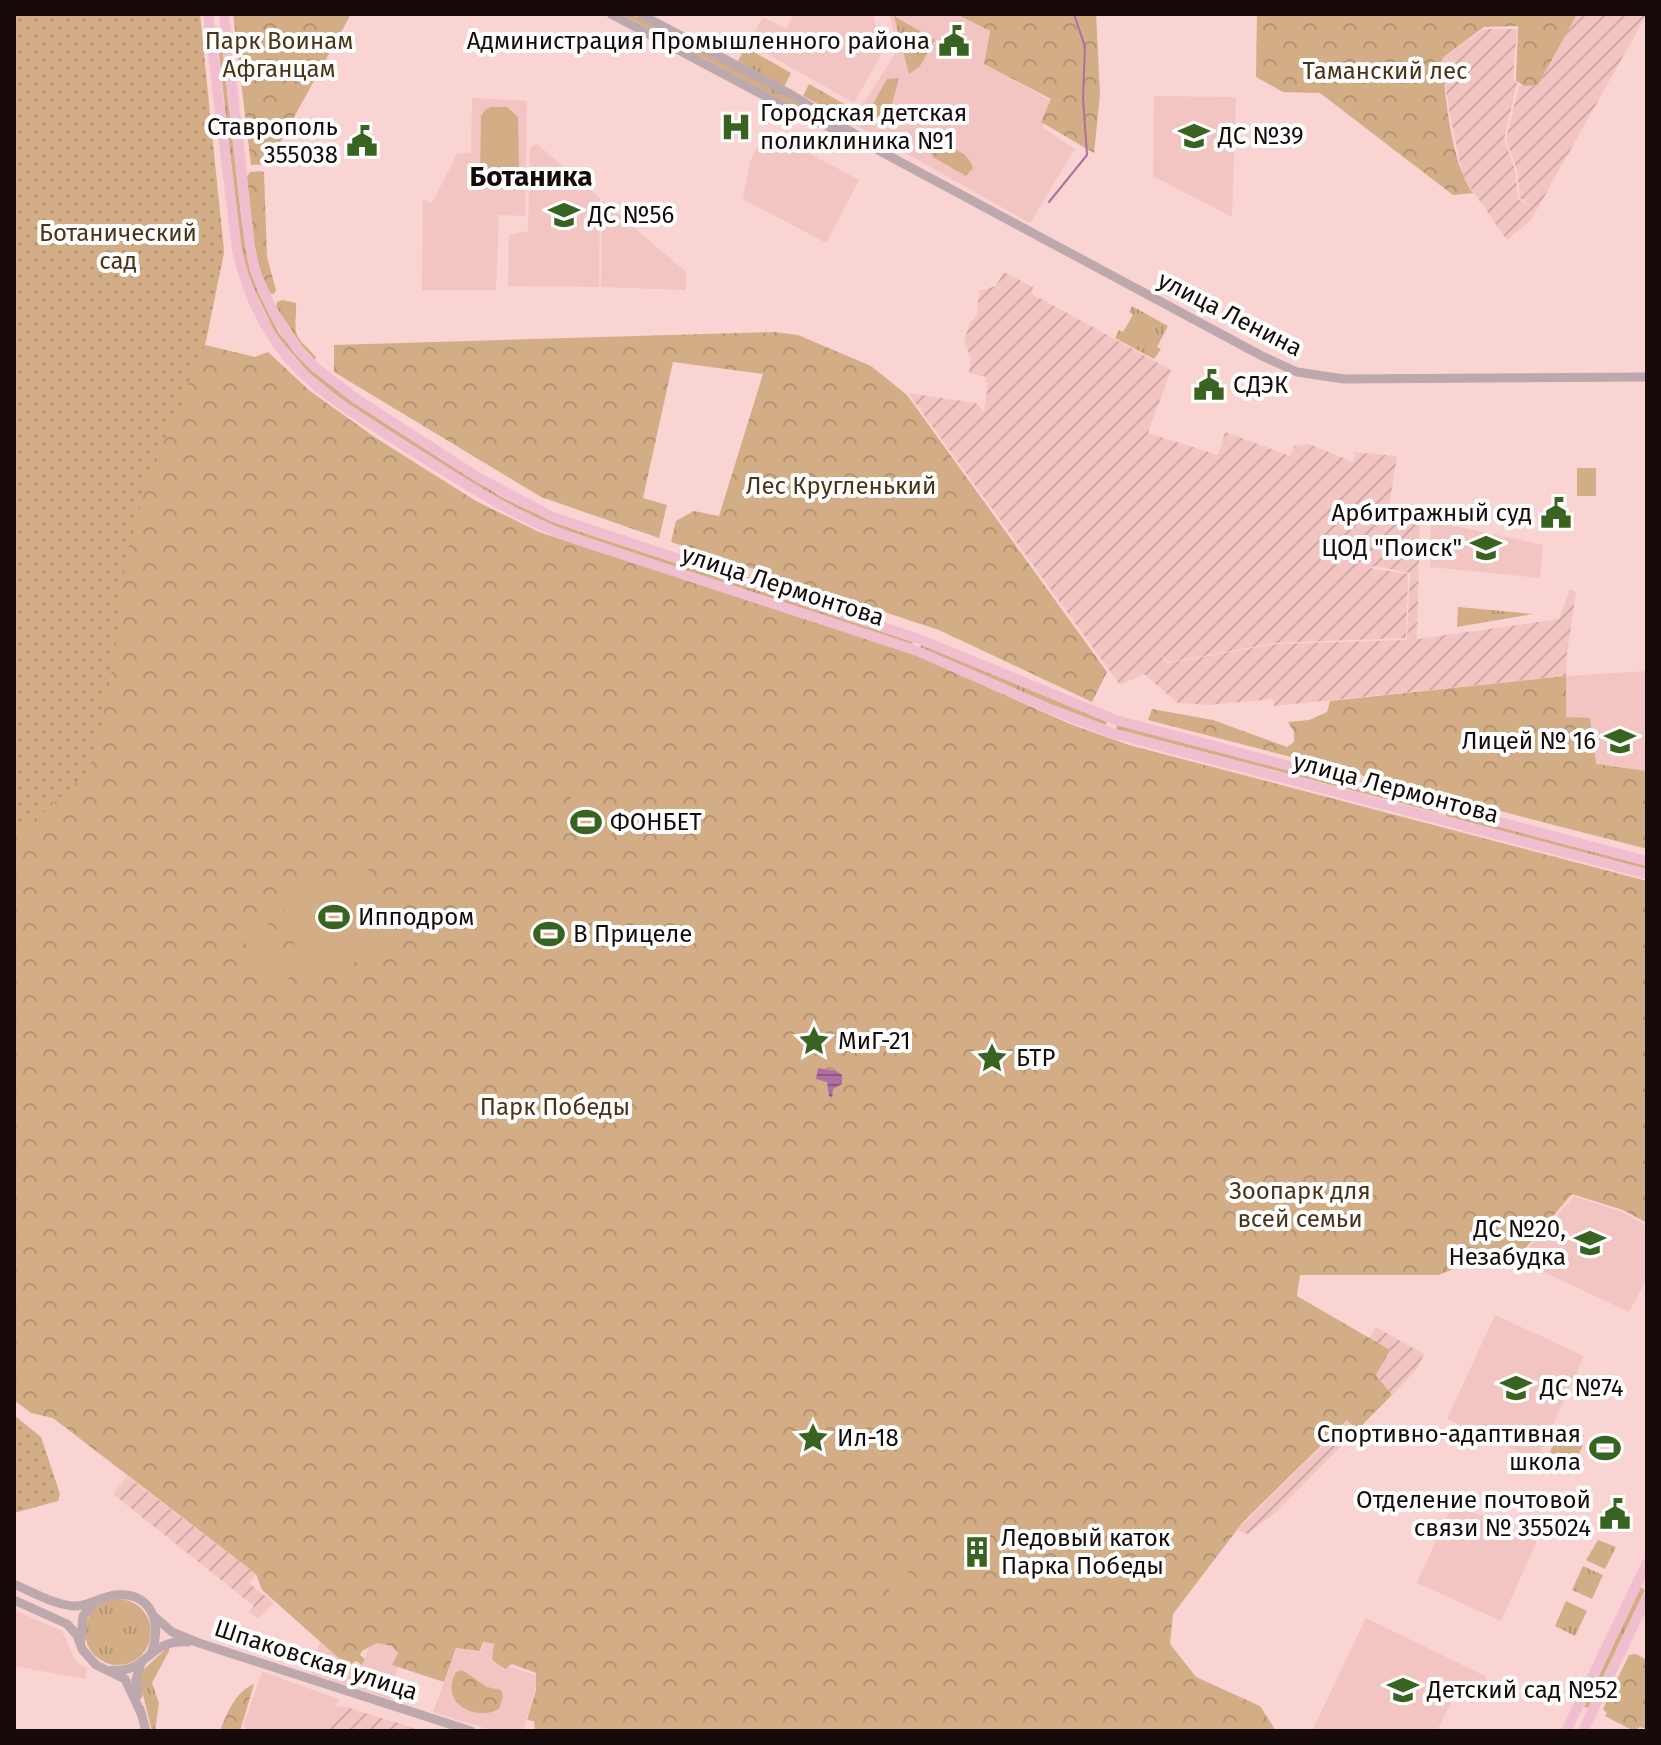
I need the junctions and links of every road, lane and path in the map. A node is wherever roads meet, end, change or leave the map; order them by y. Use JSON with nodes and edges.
{"nodes":[{"id":1,"x":611,"y":14,"type":"edge"},
{"id":2,"x":640,"y":14,"type":"edge"},
{"id":3,"x":224,"y":19,"type":"edge"},
{"id":4,"x":209,"y":20,"type":"edge"},
{"id":5,"x":878,"y":150,"type":"junction"},
{"id":6,"x":1647,"y":377,"type":"edge"},
{"id":7,"x":919,"y":639,"type":"junction"},
{"id":8,"x":915,"y":650,"type":"junction"},
{"id":9,"x":1443,"y":806,"type":"junction"},
{"id":10,"x":1441,"y":820,"type":"junction"},
{"id":11,"x":1647,"y":861,"type":"edge"},
{"id":12,"x":1647,"y":874,"type":"edge"},
{"id":13,"x":1647,"y":1563,"type":"edge"},
{"id":14,"x":14,"y":1584,"type":"edge"},
{"id":15,"x":1647,"y":1597,"type":"edge"},
{"id":16,"x":14,"y":1600,"type":"edge"},
{"id":17,"x":97,"y":1601,"type":"junction"},
{"id":18,"x":154,"y":1616,"type":"junction"},
{"id":19,"x":199,"y":1643,"type":"junction"},
{"id":20,"x":82,"y":1649,"type":"junction"},
{"id":21,"x":151,"y":1654,"type":"junction"},
{"id":22,"x":141,"y":1663,"type":"junction"},
{"id":23,"x":109,"y":1670,"type":"junction"},
{"id":24,"x":141,"y":1713,"type":"junction"},
{"id":25,"x":146,"y":1731,"type":"edge"},
{"id":26,"x":471,"y":1731,"type":"edge"},
{"id":27,"x":1566,"y":1731,"type":"edge"},
{"id":28,"x":1583,"y":1731,"type":"edge"}],
"edges":[{"from":1,"to":5,"type":"main road","name":"улица Ленина"},
{"from":2,"to":5,"type":"main road","name":"улица Ленина"},
{"from":3,"to":4,"type":"main road"},
{"from":3,"to":7,"type":"main road","name":"улица Лермонтова"},
{"from":4,"to":8,"type":"main road","name":"улица Лермонтова"},
{"from":5,"to":6,"type":"main road","name":"улица Ленина"},
{"from":7,"to":8,"type":"main road"},
{"from":7,"to":9,"type":"main road","name":"улица Лермонтова"},
{"from":8,"to":10,"type":"main road","name":"улица Лермонтова"},
{"from":9,"to":10,"type":"main road"},
{"from":9,"to":11,"type":"main road","name":"улица Лермонтова"},
{"from":10,"to":12,"type":"main road","name":"улица Лермонтова"},
{"from":13,"to":27,"type":"main road"},
{"from":14,"to":17,"type":"main road"},
{"from":15,"to":28,"type":"main road"},
{"from":16,"to":20,"type":"main road"},
{"from":17,"to":18,"type":"main road"},
{"from":17,"to":20,"type":"main road"},
{"from":18,"to":19,"type":"main road","name":"Шпаковская улица"},
{"from":18,"to":21,"type":"main road"},
{"from":19,"to":21,"type":"main road"},
{"from":19,"to":26,"type":"main road","name":"Шпаковская улица"},
{"from":20,"to":23,"type":"main road"},
{"from":21,"to":22,"type":"main road"},
{"from":22,"to":23,"type":"main road"},
{"from":22,"to":24,"type":"main road"},
{"from":23,"to":24,"type":"main road"},
{"from":24,"to":25,"type":"main road"}]}
